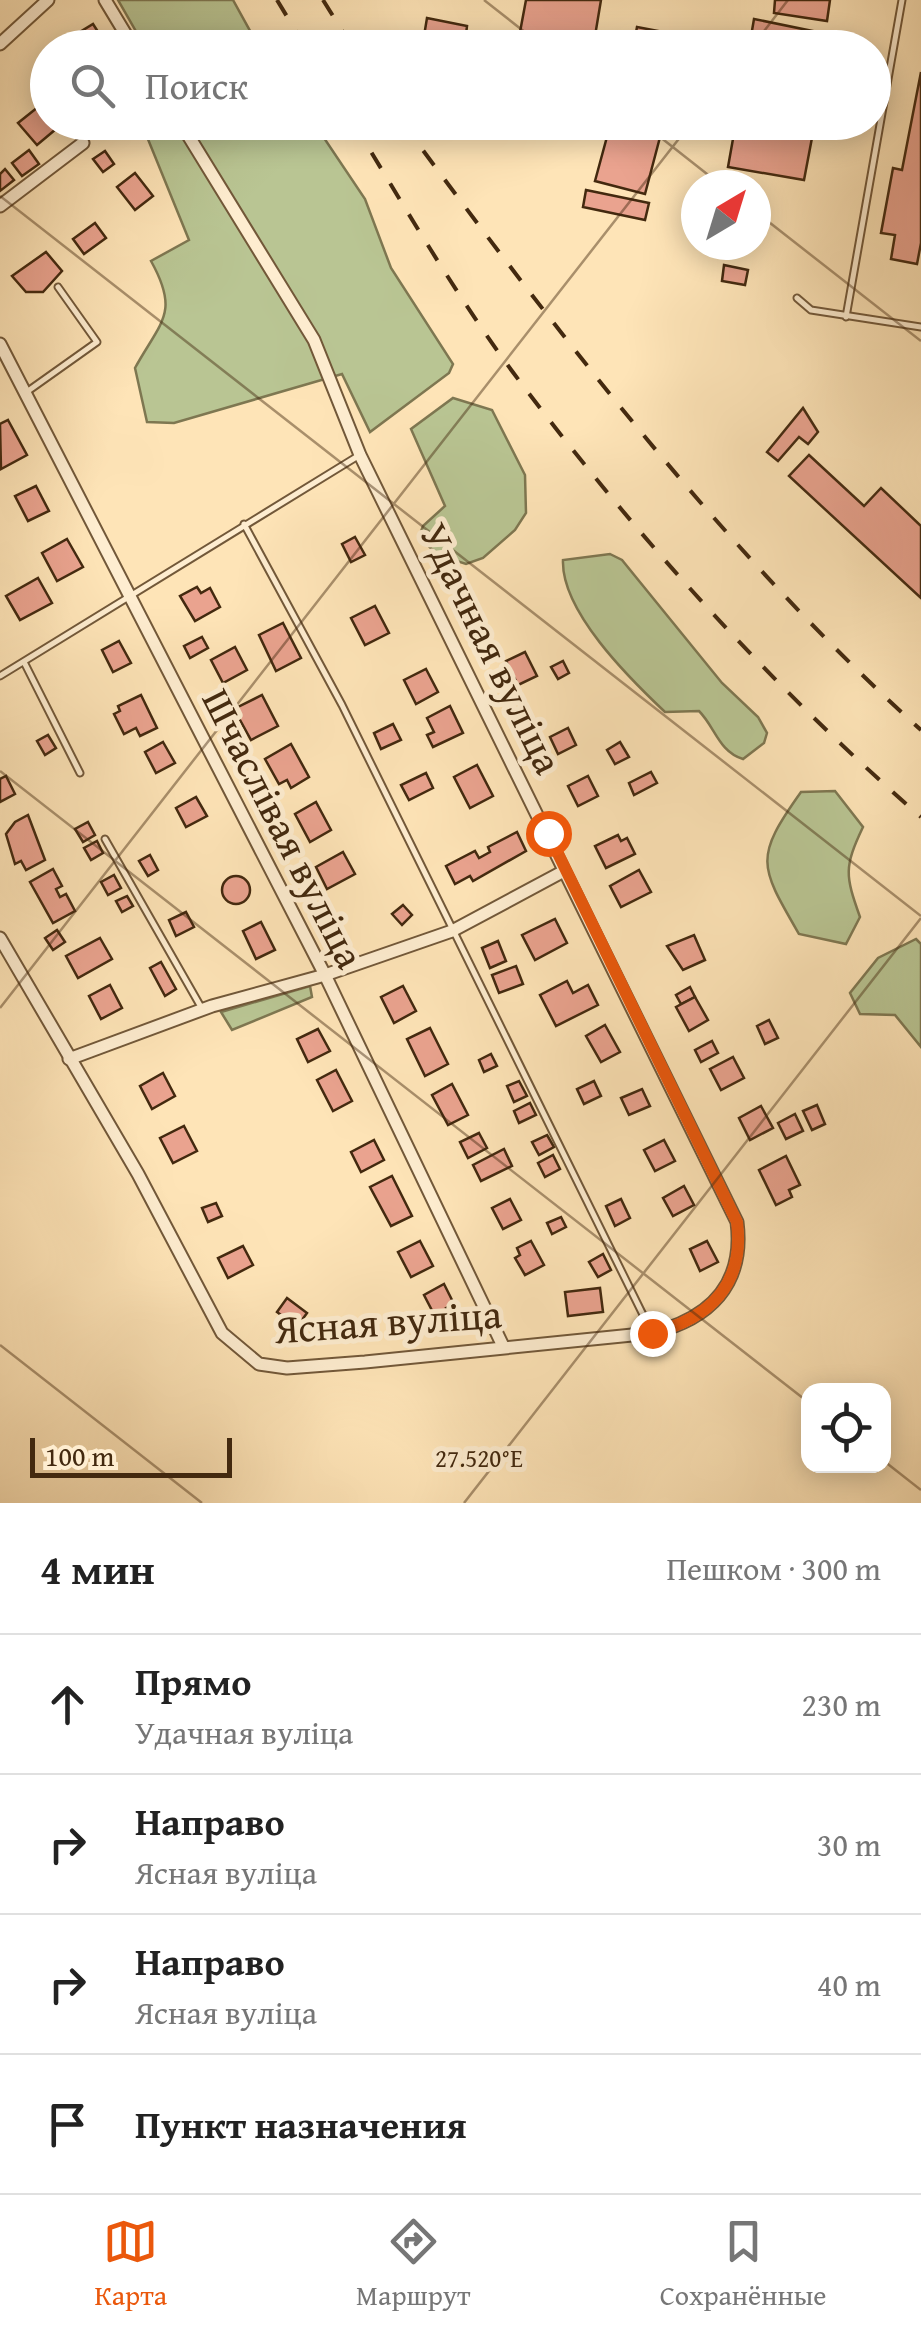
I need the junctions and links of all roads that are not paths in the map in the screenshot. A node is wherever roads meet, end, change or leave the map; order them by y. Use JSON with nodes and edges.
{"nodes":[{"id":1,"x":48,"y":0,"type":"edge"},
{"id":2,"x":105,"y":0,"type":"edge"},
{"id":3,"x":902,"y":0,"type":"edge"},
{"id":4,"x":123,"y":30,"type":"edge"},
{"id":5,"x":0,"y":44,"type":"edge"},
{"id":6,"x":891,"y":62,"type":"edge"},
{"id":7,"x":191,"y":140,"type":"edge"},
{"id":8,"x":877,"y":140,"type":"edge"},
{"id":9,"x":83,"y":143,"type":"dead end"},
{"id":10,"x":0,"y":206,"type":"edge"},
{"id":11,"x":58,"y":287,"type":"dead end"},
{"id":12,"x":797,"y":298,"type":"dead end"},
{"id":13,"x":846,"y":317,"type":"junction"},
{"id":14,"x":921,"y":327,"type":"edge"},
{"id":15,"x":0,"y":344,"type":"edge"},
{"id":16,"x":25,"y":393,"type":"junction"},
{"id":17,"x":360,"y":455,"type":"junction"},
{"id":18,"x":244,"y":524,"type":"junction"},
{"id":19,"x":128,"y":598,"type":"junction"},
{"id":20,"x":24,"y":662,"type":"junction"},
{"id":21,"x":0,"y":676,"type":"edge"},
{"id":22,"x":80,"y":773,"type":"dead end"},
{"id":23,"x":105,"y":839,"type":"dead end"},
{"id":24,"x":564,"y":871,"type":"junction"},
{"id":25,"x":452,"y":931,"type":"junction"},
{"id":26,"x":0,"y":938,"type":"edge"},
{"id":27,"x":325,"y":975,"type":"junction"},
{"id":28,"x":202,"y":1010,"type":"junction"},
{"id":29,"x":69,"y":1059,"type":"junction"},
{"id":30,"x":740,"y":1249,"type":"joint"},
{"id":31,"x":652,"y":1333,"type":"junction"},
{"id":32,"x":504,"y":1346,"type":"junction"}],
"edges":[{"from":1,"to":5,"type":"street"},
{"from":2,"to":4,"type":"street"},
{"from":3,"to":6,"type":"lane"},
{"from":7,"to":17,"type":"street","name":"Удачная вуліца"},
{"from":8,"to":13,"type":"lane"},
{"from":9,"to":10,"type":"street"},
{"from":11,"to":16,"type":"lane"},
{"from":12,"to":13,"type":"lane"},
{"from":13,"to":14,"type":"lane"},
{"from":15,"to":16,"type":"street","name":"Шчаслівая вуліца"},
{"from":16,"to":19,"type":"street","name":"Шчаслівая вуліца"},
{"from":17,"to":18,"type":"lane"},
{"from":17,"to":24,"type":"street","name":"Удачная вуліца"},
{"from":18,"to":19,"type":"lane"},
{"from":18,"to":25,"type":"lane"},
{"from":19,"to":20,"type":"lane"},
{"from":19,"to":27,"type":"street","name":"Шчаслівая вуліца"},
{"from":20,"to":21,"type":"lane"},
{"from":20,"to":22,"type":"lane"},
{"from":23,"to":28,"type":"lane"},
{"from":24,"to":25,"type":"street"},
{"from":24,"to":30,"type":"street","name":"Удачная вуліца"},
{"from":25,"to":27,"type":"street"},
{"from":25,"to":31,"type":"lane"},
{"from":26,"to":29,"type":"street","name":"Ясная вуліца"},
{"from":27,"to":28,"type":"street"},
{"from":27,"to":32,"type":"street","name":"Шчаслівая вуліца"},
{"from":28,"to":29,"type":"street"},
{"from":29,"to":32,"type":"street","name":"Ясная вуліца"},
{"from":30,"to":31,"type":"street","name":"Ясная вуліца"},
{"from":31,"to":32,"type":"street","name":"Ясная вуліца"}]}
